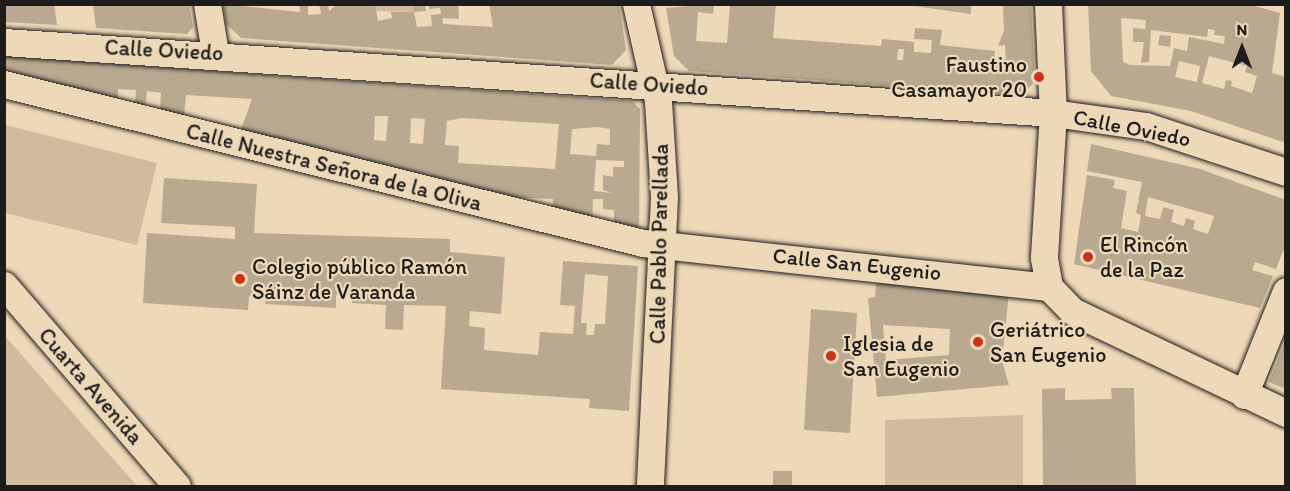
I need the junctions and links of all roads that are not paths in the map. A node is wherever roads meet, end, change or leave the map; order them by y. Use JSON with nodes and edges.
{"nodes":[{"id":1,"x":207,"y":4,"type":"edge"},
{"id":2,"x":636,"y":4,"type":"edge"},
{"id":3,"x":1048,"y":4,"type":"edge"},
{"id":4,"x":4,"y":42,"type":"edge"},
{"id":5,"x":215,"y":53,"type":"junction"},
{"id":6,"x":4,"y":84,"type":"edge"},
{"id":7,"x":652,"y":85,"type":"junction"},
{"id":8,"x":1053,"y":112,"type":"junction"},
{"id":9,"x":1286,"y":172,"type":"edge"},
{"id":10,"x":664,"y":246,"type":"junction"},
{"id":11,"x":1047,"y":278,"type":"junction"},
{"id":12,"x":4,"y":285,"type":"edge"},
{"id":13,"x":1286,"y":291,"type":"edge"},
{"id":14,"x":1244,"y":395,"type":"junction"},
{"id":15,"x":1286,"y":413,"type":"edge"},
{"id":16,"x":177,"y":486,"type":"edge"},
{"id":17,"x":650,"y":486,"type":"edge"}],
"edges":[{"from":1,"to":5,"type":"street"},
{"from":2,"to":7,"type":"street","name":"Calle Pablo Parellada"},
{"from":3,"to":8,"type":"street"},
{"from":4,"to":5,"type":"street","name":"Calle Oviedo"},
{"from":5,"to":7,"type":"street","name":"Calle Oviedo"},
{"from":6,"to":10,"type":"street","name":"Calle Nuestra Señora de la Oliva"},
{"from":7,"to":8,"type":"street","name":"Calle Oviedo"},
{"from":7,"to":10,"type":"street","name":"Calle Pablo Parellada"},
{"from":8,"to":9,"type":"street","name":"Calle Oviedo"},
{"from":8,"to":11,"type":"street"},
{"from":10,"to":11,"type":"street","name":"Calle San Eugenio"},
{"from":10,"to":17,"type":"street","name":"Calle Pablo Parellada"},
{"from":11,"to":14,"type":"street"},
{"from":12,"to":16,"type":"street","name":"Cuarta Avenida"},
{"from":13,"to":14,"type":"street"},
{"from":14,"to":15,"type":"street"}]}
